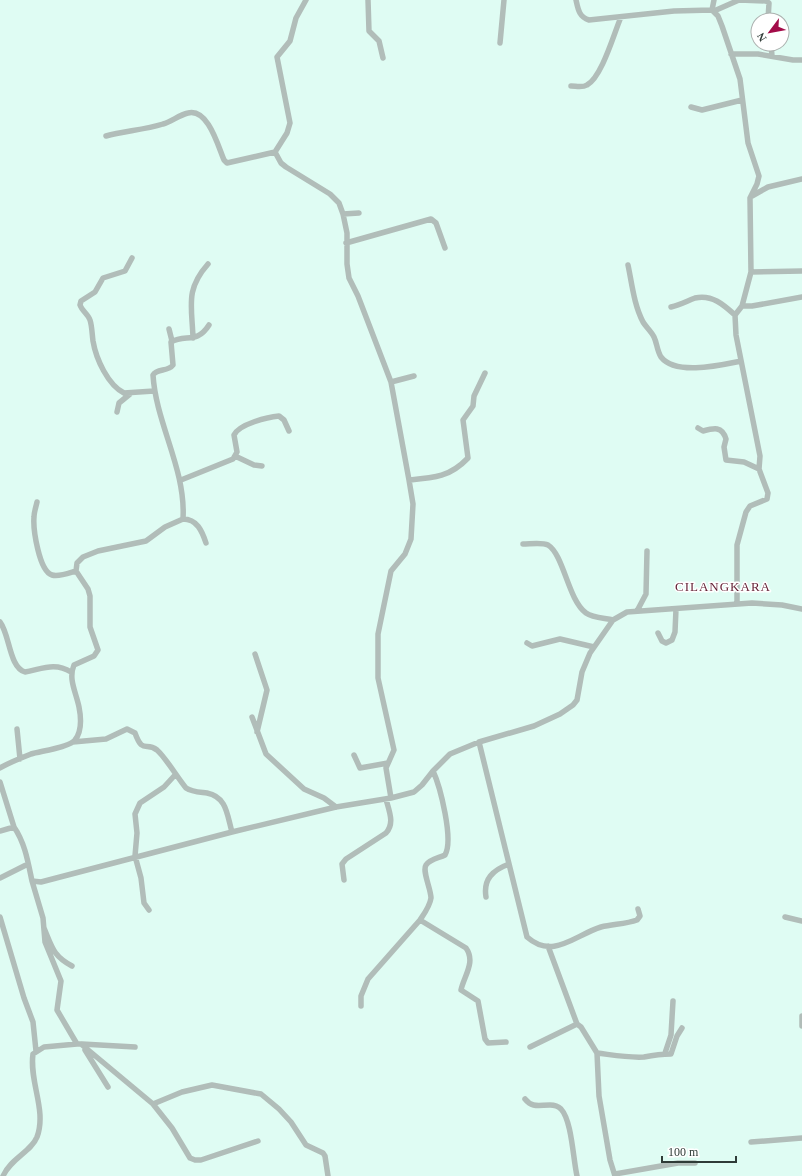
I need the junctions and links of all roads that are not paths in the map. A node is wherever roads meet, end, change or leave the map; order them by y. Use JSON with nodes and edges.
{"nodes":[{"id":1,"x":306,"y":0,"type":"edge"},
{"id":2,"x":368,"y":0,"type":"edge"},
{"id":3,"x":504,"y":0,"type":"edge"},
{"id":4,"x":576,"y":0,"type":"edge"},
{"id":5,"x":714,"y":0,"type":"edge"},
{"id":6,"x":713,"y":10,"type":"junction"},
{"id":7,"x":768,"y":12,"type":"edge"},
{"id":8,"x":622,"y":17,"type":"junction"},
{"id":9,"x":500,"y":43,"type":"dead end"},
{"id":10,"x":772,"y":52,"type":"edge"},
{"id":11,"x":731,"y":54,"type":"junction"},
{"id":12,"x":772,"y":56,"type":"junction"},
{"id":13,"x":383,"y":58,"type":"dead end"},
{"id":14,"x":802,"y":60,"type":"edge"},
{"id":15,"x":571,"y":86,"type":"dead end"},
{"id":16,"x":742,"y":100,"type":"junction"},
{"id":17,"x":691,"y":107,"type":"dead end"},
{"id":18,"x":106,"y":136,"type":"dead end"},
{"id":19,"x":275,"y":152,"type":"junction"},
{"id":20,"x":802,"y":179,"type":"edge"},
{"id":21,"x":750,"y":198,"type":"junction"},
{"id":22,"x":359,"y":213,"type":"dead end"},
{"id":23,"x":343,"y":214,"type":"junction"},
{"id":24,"x":346,"y":243,"type":"junction"},
{"id":25,"x":445,"y":248,"type":"dead end"},
{"id":26,"x":132,"y":258,"type":"dead end"},
{"id":27,"x":208,"y":264,"type":"dead end"},
{"id":28,"x":628,"y":265,"type":"dead end"},
{"id":29,"x":802,"y":271,"type":"edge"},
{"id":30,"x":751,"y":272,"type":"junction"},
{"id":31,"x":802,"y":297,"type":"edge"},
{"id":32,"x":742,"y":306,"type":"junction"},
{"id":33,"x":671,"y":307,"type":"dead end"},
{"id":34,"x":735,"y":315,"type":"junction"},
{"id":35,"x":209,"y":326,"type":"dead end"},
{"id":36,"x":169,"y":329,"type":"dead end"},
{"id":37,"x":193,"y":338,"type":"junction"},
{"id":38,"x":172,"y":341,"type":"junction"},
{"id":39,"x":741,"y":361,"type":"junction"},
{"id":40,"x":485,"y":373,"type":"dead end"},
{"id":41,"x":414,"y":376,"type":"dead end"},
{"id":42,"x":391,"y":382,"type":"junction"},
{"id":43,"x":154,"y":391,"type":"junction"},
{"id":44,"x":130,"y":394,"type":"junction"},
{"id":45,"x":117,"y":412,"type":"dead end"},
{"id":46,"x":698,"y":428,"type":"dead end"},
{"id":47,"x":289,"y":431,"type":"dead end"},
{"id":48,"x":236,"y":456,"type":"junction"},
{"id":49,"x":262,"y":466,"type":"dead end"},
{"id":50,"x":759,"y":469,"type":"junction"},
{"id":51,"x":181,"y":480,"type":"junction"},
{"id":52,"x":410,"y":480,"type":"junction"},
{"id":53,"x":37,"y":502,"type":"dead end"},
{"id":54,"x":183,"y":519,"type":"junction"},
{"id":55,"x":206,"y":543,"type":"dead end"},
{"id":56,"x":524,"y":544,"type":"dead end"},
{"id":57,"x":647,"y":551,"type":"dead end"},
{"id":58,"x":76,"y":570,"type":"junction"},
{"id":59,"x":737,"y":604,"type":"junction"},
{"id":60,"x":676,"y":609,"type":"junction"},
{"id":61,"x":802,"y":609,"type":"edge"},
{"id":62,"x":637,"y":611,"type":"junction"},
{"id":63,"x":613,"y":620,"type":"junction"},
{"id":64,"x":0,"y":622,"type":"edge"},
{"id":65,"x":658,"y":633,"type":"dead end"},
{"id":66,"x":527,"y":643,"type":"dead end"},
{"id":67,"x":594,"y":647,"type":"junction"},
{"id":68,"x":255,"y":654,"type":"dead end"},
{"id":69,"x":71,"y":672,"type":"junction"},
{"id":70,"x":252,"y":717,"type":"dead end"},
{"id":71,"x":17,"y":729,"type":"dead end"},
{"id":72,"x":257,"y":732,"type":"junction"},
{"id":73,"x":73,"y":742,"type":"junction"},
{"id":74,"x":479,"y":742,"type":"junction"},
{"id":75,"x":354,"y":755,"type":"dead end"},
{"id":76,"x":20,"y":759,"type":"junction"},
{"id":77,"x":388,"y":763,"type":"junction"},
{"id":78,"x":0,"y":768,"type":"edge"},
{"id":79,"x":433,"y":771,"type":"junction"},
{"id":80,"x":174,"y":776,"type":"junction"},
{"id":81,"x":0,"y":782,"type":"edge"},
{"id":82,"x":388,"y":799,"type":"junction"},
{"id":83,"x":336,"y":807,"type":"junction"},
{"id":84,"x":14,"y":828,"type":"junction"},
{"id":85,"x":0,"y":831,"type":"edge"},
{"id":86,"x":232,"y":832,"type":"junction"},
{"id":87,"x":135,"y":856,"type":"junction"},
{"id":88,"x":28,"y":864,"type":"junction"},
{"id":89,"x":509,"y":864,"type":"junction"},
{"id":90,"x":0,"y":878,"type":"edge"},
{"id":91,"x":344,"y":880,"type":"dead end"},
{"id":92,"x":32,"y":881,"type":"junction"},
{"id":93,"x":486,"y":897,"type":"dead end"},
{"id":94,"x":638,"y":909,"type":"dead end"},
{"id":95,"x":149,"y":910,"type":"dead end"},
{"id":96,"x":0,"y":917,"type":"edge"},
{"id":97,"x":785,"y":917,"type":"dead end"},
{"id":98,"x":420,"y":920,"type":"junction"},
{"id":99,"x":802,"y":921,"type":"edge"},
{"id":100,"x":43,"y":926,"type":"junction"},
{"id":101,"x":548,"y":946,"type":"junction"},
{"id":102,"x":72,"y":966,"type":"dead end"},
{"id":103,"x":673,"y":1001,"type":"dead end"},
{"id":104,"x":361,"y":1006,"type":"dead end"},
{"id":105,"x":802,"y":1016,"type":"edge"},
{"id":106,"x":577,"y":1024,"type":"junction"},
{"id":107,"x":802,"y":1026,"type":"edge"},
{"id":108,"x":682,"y":1028,"type":"dead end"},
{"id":109,"x":506,"y":1042,"type":"dead end"},
{"id":110,"x":81,"y":1045,"type":"junction"},
{"id":111,"x":530,"y":1046,"type":"dead end"},
{"id":112,"x":135,"y":1047,"type":"dead end"},
{"id":113,"x":36,"y":1051,"type":"junction"},
{"id":114,"x":597,"y":1052,"type":"junction"},
{"id":115,"x":665,"y":1053,"type":"junction"},
{"id":116,"x":108,"y":1087,"type":"dead end"},
{"id":117,"x":524,"y":1099,"type":"dead end"},
{"id":118,"x":154,"y":1104,"type":"junction"},
{"id":119,"x":802,"y":1138,"type":"edge"},
{"id":120,"x":258,"y":1141,"type":"dead end"},
{"id":121,"x":751,"y":1142,"type":"dead end"},
{"id":122,"x":695,"y":1163,"type":"dead end"},
{"id":123,"x":3,"y":1174,"type":"edge"},
{"id":124,"x":615,"y":1175,"type":"edge"},
{"id":125,"x":328,"y":1176,"type":"edge"},
{"id":126,"x":578,"y":1176,"type":"edge"}],
"edges":[{"from":1,"to":19,"type":"street"},
{"from":2,"to":13,"type":"street"},
{"from":3,"to":9,"type":"street"},
{"from":4,"to":8,"type":"street"},
{"from":5,"to":6,"type":"street"},
{"from":6,"to":7,"type":"street"},
{"from":6,"to":8,"type":"street"},
{"from":6,"to":11,"type":"street"},
{"from":8,"to":15,"type":"street"},
{"from":10,"to":12,"type":"street"},
{"from":11,"to":12,"type":"street"},
{"from":11,"to":16,"type":"street"},
{"from":12,"to":14,"type":"street"},
{"from":16,"to":17,"type":"street"},
{"from":16,"to":21,"type":"street"},
{"from":18,"to":19,"type":"street"},
{"from":19,"to":23,"type":"street"},
{"from":20,"to":21,"type":"street"},
{"from":21,"to":30,"type":"street"},
{"from":22,"to":23,"type":"street"},
{"from":23,"to":24,"type":"street"},
{"from":24,"to":25,"type":"street"},
{"from":24,"to":42,"type":"street"},
{"from":26,"to":44,"type":"street"},
{"from":27,"to":37,"type":"street"},
{"from":28,"to":39,"type":"street"},
{"from":29,"to":30,"type":"street"},
{"from":30,"to":32,"type":"street"},
{"from":31,"to":32,"type":"street"},
{"from":32,"to":34,"type":"street"},
{"from":33,"to":34,"type":"street"},
{"from":34,"to":39,"type":"street"},
{"from":35,"to":37,"type":"street"},
{"from":36,"to":38,"type":"street"},
{"from":37,"to":38,"type":"street"},
{"from":38,"to":43,"type":"street"},
{"from":39,"to":50,"type":"street"},
{"from":40,"to":52,"type":"street"},
{"from":41,"to":42,"type":"street"},
{"from":42,"to":52,"type":"street"},
{"from":43,"to":44,"type":"street"},
{"from":43,"to":51,"type":"street"},
{"from":44,"to":45,"type":"street"},
{"from":46,"to":50,"type":"street"},
{"from":47,"to":48,"type":"street"},
{"from":48,"to":49,"type":"street"},
{"from":48,"to":51,"type":"street"},
{"from":50,"to":59,"type":"street"},
{"from":51,"to":54,"type":"street"},
{"from":52,"to":77,"type":"street"},
{"from":53,"to":58,"type":"street"},
{"from":54,"to":55,"type":"street"},
{"from":54,"to":58,"type":"street"},
{"from":56,"to":63,"type":"street"},
{"from":57,"to":62,"type":"street"},
{"from":58,"to":69,"type":"street"},
{"from":59,"to":60,"type":"street"},
{"from":59,"to":61,"type":"street"},
{"from":60,"to":62,"type":"street"},
{"from":60,"to":65,"type":"street"},
{"from":62,"to":63,"type":"street"},
{"from":63,"to":67,"type":"street"},
{"from":64,"to":69,"type":"street"},
{"from":66,"to":67,"type":"street"},
{"from":67,"to":74,"type":"street"},
{"from":68,"to":72,"type":"street"},
{"from":69,"to":73,"type":"street"},
{"from":70,"to":72,"type":"street"},
{"from":71,"to":76,"type":"street"},
{"from":72,"to":83,"type":"street"},
{"from":73,"to":76,"type":"street"},
{"from":73,"to":80,"type":"street"},
{"from":74,"to":79,"type":"street"},
{"from":74,"to":89,"type":"street"},
{"from":75,"to":77,"type":"street"},
{"from":76,"to":78,"type":"street"},
{"from":77,"to":82,"type":"street"},
{"from":79,"to":82,"type":"street"},
{"from":79,"to":98,"type":"street"},
{"from":80,"to":86,"type":"street"},
{"from":80,"to":87,"type":"street"},
{"from":81,"to":84,"type":"street"},
{"from":82,"to":83,"type":"street"},
{"from":82,"to":91,"type":"street"},
{"from":83,"to":86,"type":"street"},
{"from":84,"to":85,"type":"street"},
{"from":84,"to":88,"type":"street"},
{"from":86,"to":87,"type":"street"},
{"from":87,"to":92,"type":"street"},
{"from":87,"to":95,"type":"street"},
{"from":88,"to":90,"type":"street"},
{"from":88,"to":92,"type":"street"},
{"from":89,"to":93,"type":"street"},
{"from":89,"to":101,"type":"street"},
{"from":92,"to":100,"type":"street"},
{"from":94,"to":101,"type":"street"},
{"from":96,"to":113,"type":"street"},
{"from":97,"to":99,"type":"street"},
{"from":98,"to":104,"type":"street"},
{"from":98,"to":109,"type":"street"},
{"from":100,"to":102,"type":"street"},
{"from":100,"to":110,"type":"street"},
{"from":101,"to":106,"type":"street"},
{"from":103,"to":115,"type":"street"},
{"from":105,"to":107,"type":"street"},
{"from":106,"to":111,"type":"street"},
{"from":106,"to":114,"type":"street"},
{"from":108,"to":115,"type":"street"},
{"from":110,"to":112,"type":"street"},
{"from":110,"to":113,"type":"street"},
{"from":110,"to":116,"type":"street"},
{"from":110,"to":118,"type":"street"},
{"from":113,"to":123,"type":"street"},
{"from":114,"to":115,"type":"street"},
{"from":114,"to":124,"type":"street"},
{"from":117,"to":126,"type":"street"},
{"from":118,"to":120,"type":"street"},
{"from":118,"to":125,"type":"street"},
{"from":119,"to":121,"type":"street"},
{"from":122,"to":124,"type":"street"}]}
